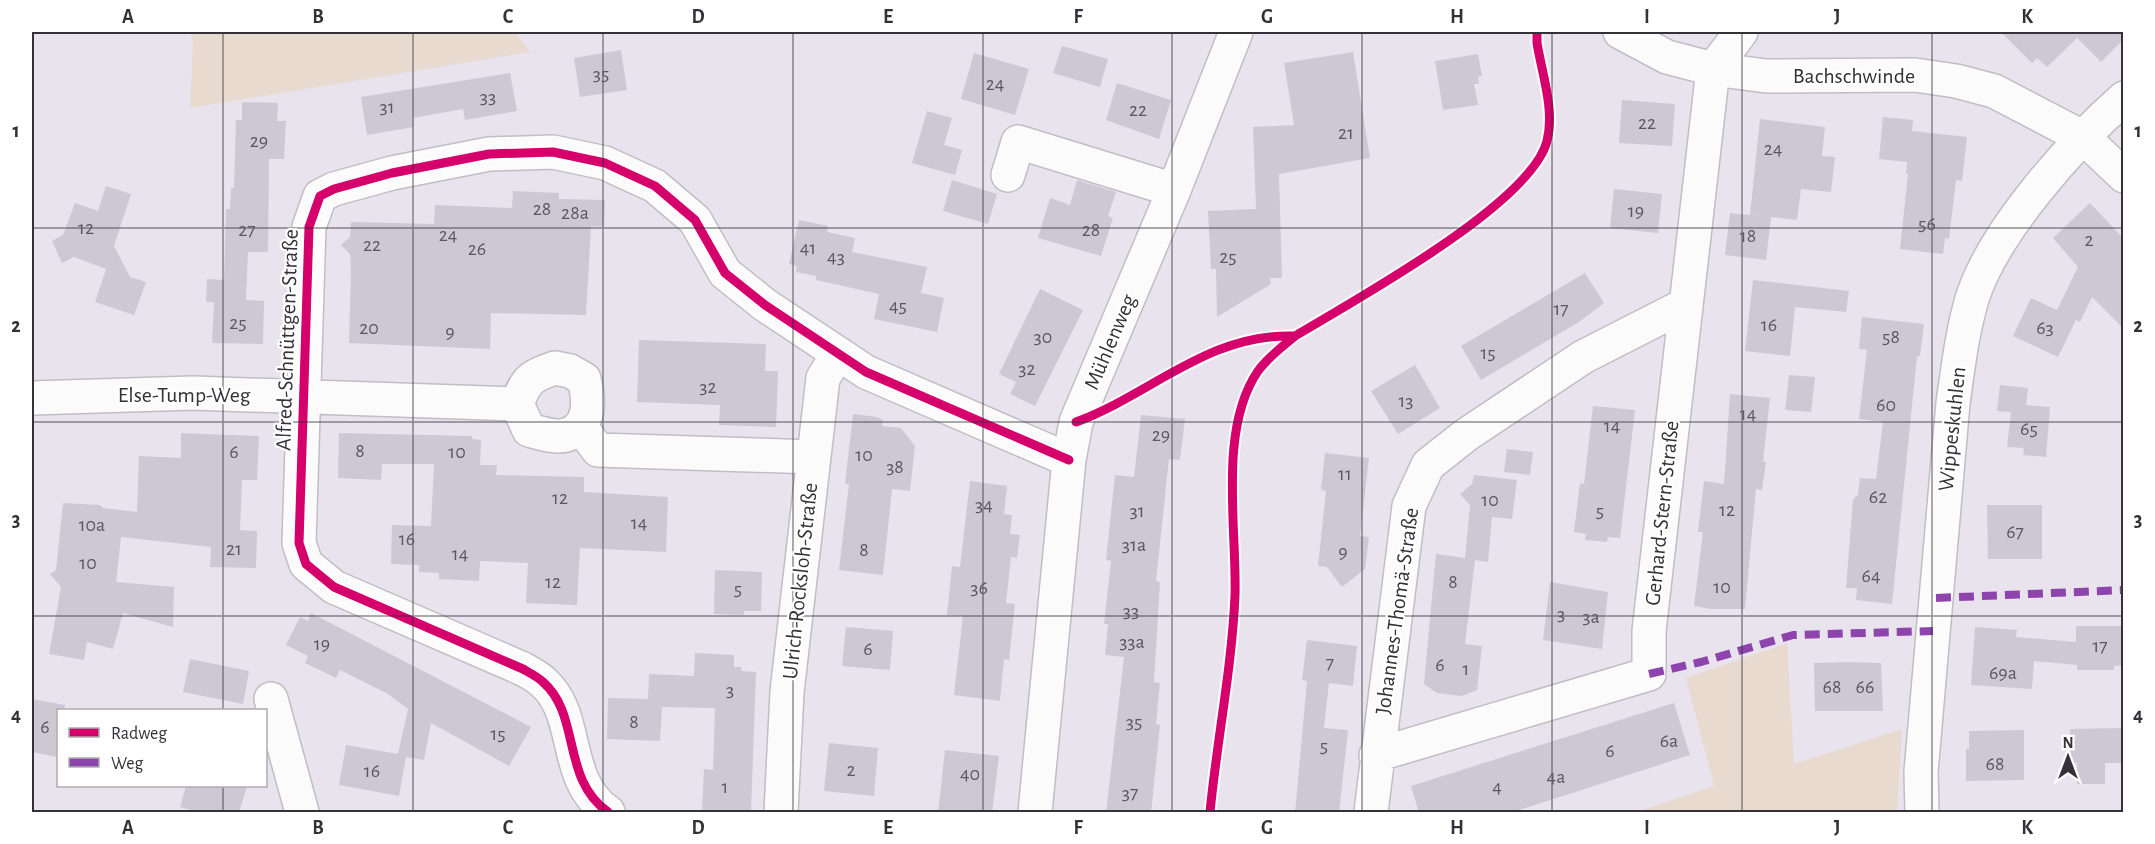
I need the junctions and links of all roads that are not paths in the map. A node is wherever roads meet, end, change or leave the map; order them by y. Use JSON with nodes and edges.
{"nodes":[{"id":1,"x":1236,"y":32,"type":"edge"},
{"id":2,"x":1620,"y":32,"type":"edge"},
{"id":3,"x":1740,"y":32,"type":"edge"},
{"id":4,"x":1713,"y":69,"type":"junction"},
{"id":5,"x":2124,"y":98,"type":"edge"},
{"id":6,"x":2084,"y":138,"type":"junction"},
{"id":7,"x":1008,"y":175,"type":"dead end"},
{"id":8,"x":2124,"y":176,"type":"edge"},
{"id":9,"x":1174,"y":190,"type":"junction"},
{"id":10,"x":1685,"y":305,"type":"junction"},
{"id":11,"x":838,"y":354,"type":"junction"},
{"id":12,"x":304,"y":397,"type":"junction"},
{"id":13,"x":32,"y":398,"type":"edge"},
{"id":14,"x":517,"y":404,"type":"junction"},
{"id":15,"x":580,"y":426,"type":"junction"},
{"id":16,"x":814,"y":457,"type":"junction"},
{"id":17,"x":1069,"y":460,"type":"junction"},
{"id":18,"x":271,"y":699,"type":"dead end"},
{"id":19,"x":1376,"y":755,"type":"junction"},
{"id":20,"x":302,"y":813,"type":"edge"},
{"id":21,"x":608,"y":813,"type":"edge"},
{"id":22,"x":781,"y":813,"type":"edge"},
{"id":23,"x":1035,"y":813,"type":"edge"},
{"id":24,"x":1371,"y":813,"type":"edge"},
{"id":25,"x":1922,"y":813,"type":"edge"}],
"edges":[{"from":1,"to":9,"type":"street","name":"Mühlenweg"},
{"from":2,"to":4,"type":"street","name":"Bachschwinde"},
{"from":3,"to":4,"type":"street"},
{"from":4,"to":6,"type":"street","name":"Bachschwinde"},
{"from":4,"to":10,"type":"street","name":"Gerhard-Stern-Straße"},
{"from":5,"to":6,"type":"street","name":"Wippeskuhlen"},
{"from":6,"to":8,"type":"street","name":"Bachschwinde"},
{"from":6,"to":25,"type":"street","name":"Wippeskuhlen"},
{"from":7,"to":9,"type":"street"},
{"from":9,"to":17,"type":"street","name":"Mühlenweg"},
{"from":10,"to":19,"type":"street","name":"Johannes-Thomä-Straße"},
{"from":10,"to":19,"type":"street","name":"Gerhard-Stern-Straße"},
{"from":11,"to":12,"type":"street","name":"Alfred-Schnüttgen-Straße"},
{"from":11,"to":16,"type":"street","name":"Ulrich-Rocksloh-Straße"},
{"from":11,"to":17,"type":"street","name":"Alfred-Schnüttgen-Straße"},
{"from":12,"to":13,"type":"street","name":"Else-Tump-Weg"},
{"from":12,"to":14,"type":"street","name":"Else-Tump-Weg"},
{"from":12,"to":21,"type":"street","name":"Alfred-Schnüttgen-Straße"},
{"from":14,"to":15,"type":"street"},
{"from":14,"to":15,"type":"street"},
{"from":15,"to":16,"type":"street"},
{"from":16,"to":22,"type":"street","name":"Ulrich-Rocksloh-Straße"},
{"from":17,"to":23,"type":"street","name":"Mühlenweg"},
{"from":18,"to":20,"type":"street"},
{"from":19,"to":24,"type":"street","name":"Johannes-Thomä-Straße"}]}
